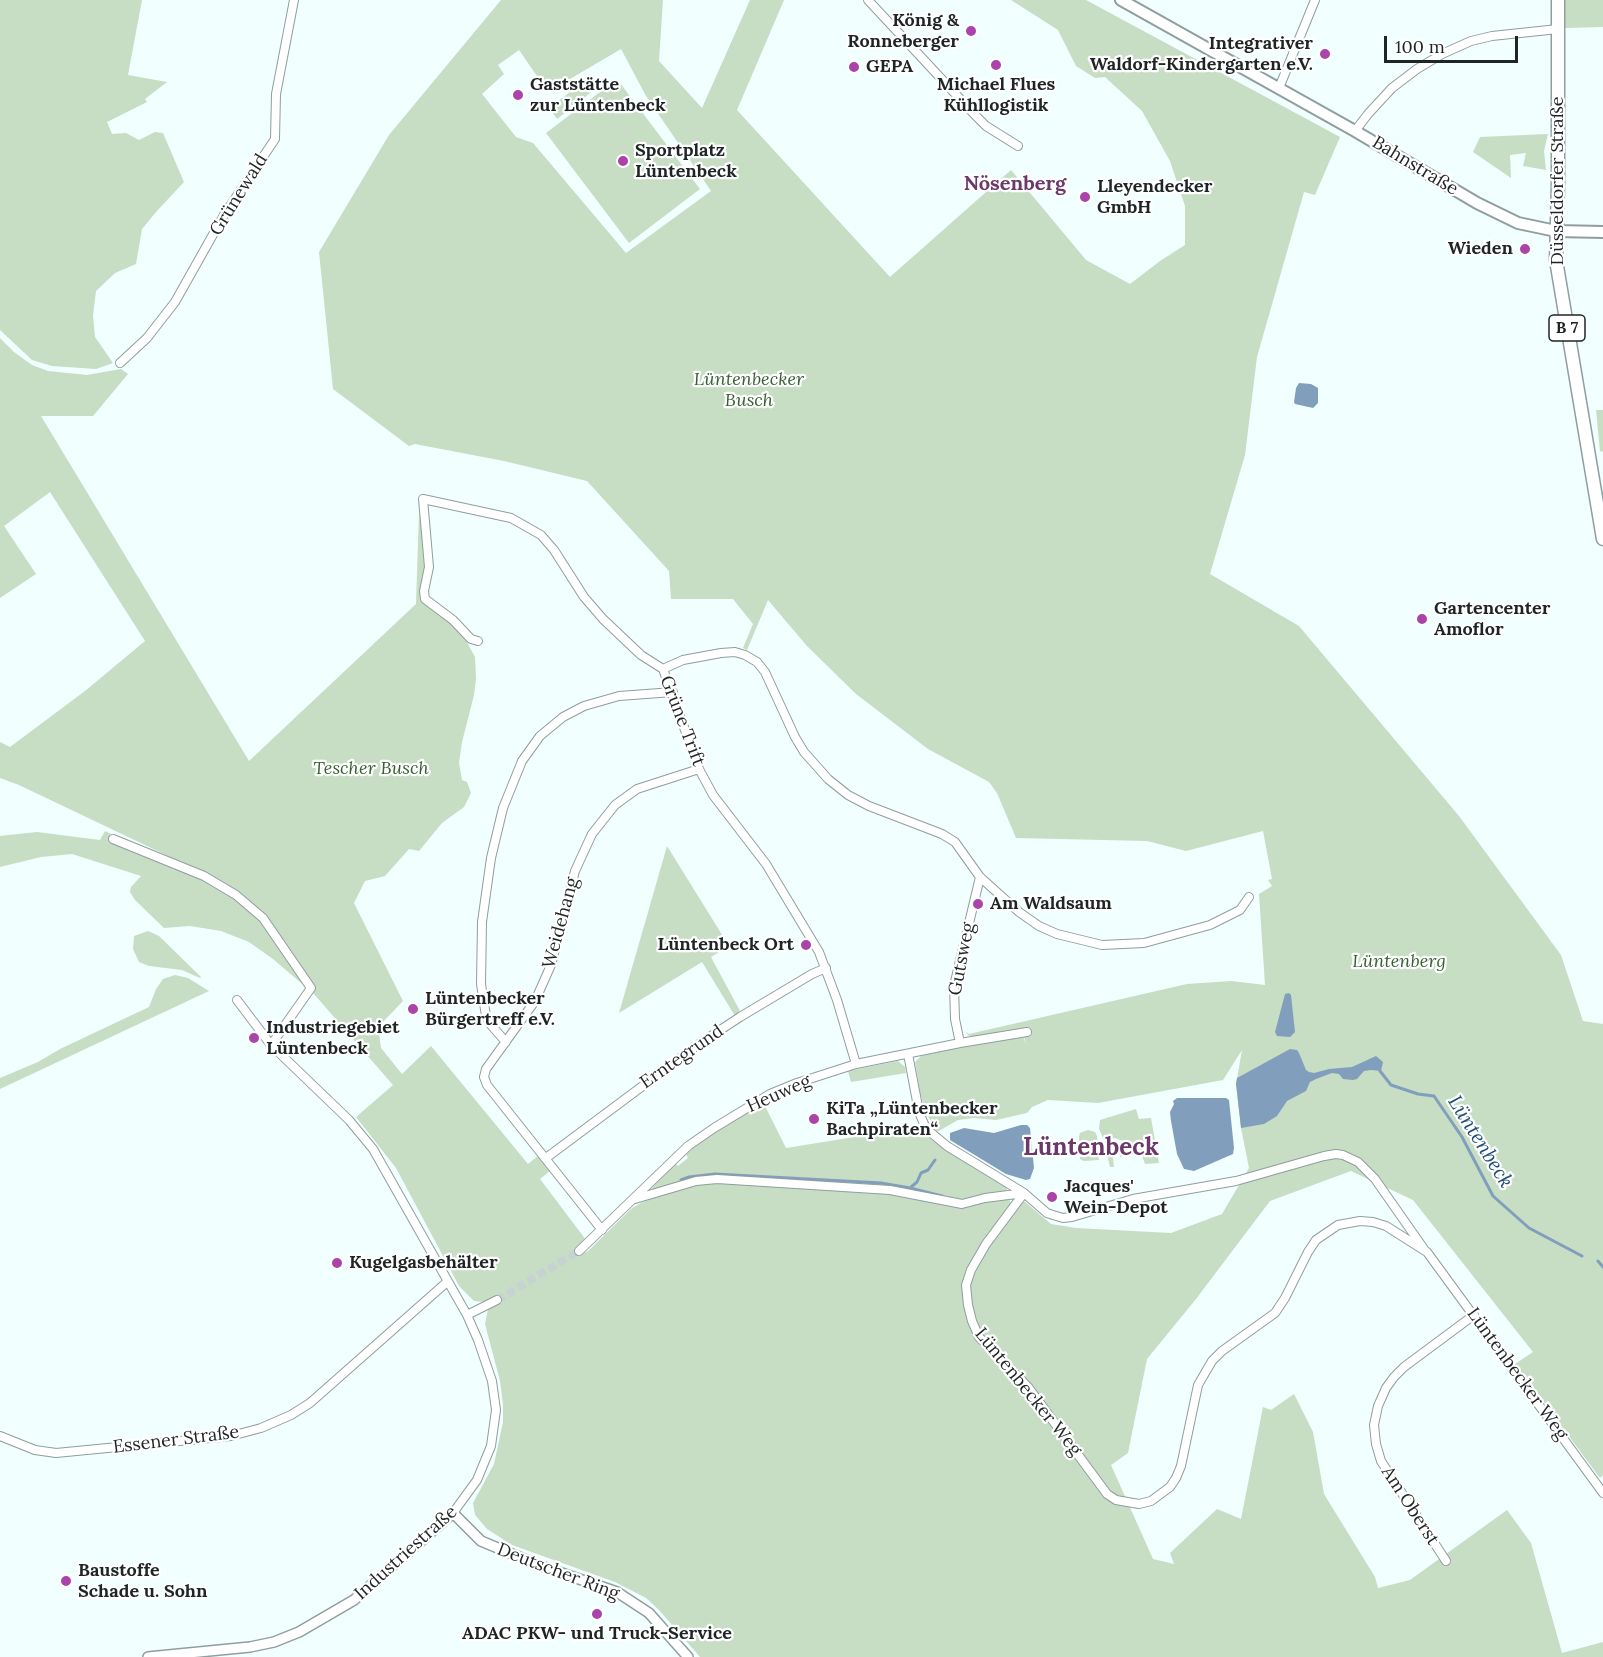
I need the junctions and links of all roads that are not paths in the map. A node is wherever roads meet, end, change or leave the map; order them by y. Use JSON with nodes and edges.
{"nodes":[{"id":1,"x":294,"y":0,"type":"edge"},
{"id":2,"x":868,"y":0,"type":"edge"},
{"id":3,"x":1121,"y":0,"type":"edge"},
{"id":4,"x":1315,"y":0,"type":"edge"},
{"id":5,"x":1558,"y":0,"type":"edge"},
{"id":6,"x":1558,"y":29,"type":"junction"},
{"id":7,"x":1278,"y":88,"type":"junction"},
{"id":8,"x":1355,"y":131,"type":"junction"},
{"id":9,"x":1018,"y":146,"type":"dead end"},
{"id":10,"x":1556,"y":231,"type":"junction"},
{"id":11,"x":1603,"y":232,"type":"edge"},
{"id":12,"x":120,"y":363,"type":"dead end"},
{"id":13,"x":1603,"y":539,"type":"edge"},
{"id":14,"x":478,"y":641,"type":"dead end"},
{"id":15,"x":663,"y":669,"type":"junction"},
{"id":16,"x":673,"y":692,"type":"junction"},
{"id":17,"x":699,"y":769,"type":"junction"},
{"id":18,"x":113,"y":839,"type":"dead end"},
{"id":19,"x":980,"y":877,"type":"junction"},
{"id":20,"x":1249,"y":897,"type":"dead end"},
{"id":21,"x":826,"y":968,"type":"junction"},
{"id":22,"x":237,"y":1000,"type":"dead end"},
{"id":23,"x":1027,"y":1032,"type":"dead end"},
{"id":24,"x":506,"y":1042,"type":"junction"},
{"id":25,"x":960,"y":1043,"type":"junction"},
{"id":26,"x":271,"y":1045,"type":"junction"},
{"id":27,"x":908,"y":1054,"type":"junction"},
{"id":28,"x":856,"y":1064,"type":"junction"},
{"id":29,"x":546,"y":1158,"type":"junction"},
{"id":30,"x":1024,"y":1193,"type":"junction"},
{"id":31,"x":634,"y":1200,"type":"junction"},
{"id":32,"x":602,"y":1230,"type":"junction"},
{"id":33,"x":579,"y":1251,"type":"tunnel mouth"},
{"id":34,"x":1427,"y":1252,"type":"junction"},
{"id":35,"x":447,"y":1282,"type":"junction"},
{"id":36,"x":497,"y":1300,"type":"tunnel mouth"},
{"id":37,"x":468,"y":1315,"type":"junction"},
{"id":38,"x":1474,"y":1315,"type":"junction"},
{"id":39,"x":0,"y":1436,"type":"edge"},
{"id":40,"x":1603,"y":1493,"type":"edge"},
{"id":41,"x":453,"y":1513,"type":"junction"},
{"id":42,"x":1446,"y":1561,"type":"dead end"},
{"id":43,"x":148,"y":1657,"type":"edge"},
{"id":44,"x":688,"y":1657,"type":"edge"}],
"edges":[{"from":1,"to":12,"type":"street","name":"Grünewald"},
{"from":2,"to":9,"type":"street"},
{"from":3,"to":7,"type":"main road","name":"Bahnstraße"},
{"from":4,"to":7,"type":"street"},
{"from":5,"to":6,"type":"main road","name":"Düsseldorfer Straße","number":"B 7"},
{"from":6,"to":8,"type":"street"},
{"from":6,"to":10,"type":"main road","name":"Düsseldorfer Straße","number":"B 7"},
{"from":7,"to":8,"type":"main road","name":"Bahnstraße"},
{"from":8,"to":10,"type":"main road","name":"Bahnstraße"},
{"from":10,"to":11,"type":"main road","name":"Bahnstraße"},
{"from":10,"to":13,"type":"main road","name":"Düsseldorfer Straße","number":"B 7"},
{"from":14,"to":15,"type":"street","name":"Grüne Trift"},
{"from":15,"to":16,"type":"street","name":"Grüne Trift"},
{"from":15,"to":19,"type":"street"},
{"from":16,"to":17,"type":"street","name":"Grüne Trift"},
{"from":16,"to":24,"type":"street"},
{"from":17,"to":21,"type":"street","name":"Grüne Trift"},
{"from":17,"to":24,"type":"street","name":"Weidehang"},
{"from":18,"to":26,"type":"street"},
{"from":19,"to":20,"type":"street"},
{"from":19,"to":25,"type":"street","name":"Gutsweg"},
{"from":21,"to":28,"type":"street","name":"Grüne Trift"},
{"from":21,"to":29,"type":"street","name":"Erntegrund"},
{"from":22,"to":26,"type":"street","name":"Industriestraße"},
{"from":23,"to":25,"type":"street","name":"Heuweg"},
{"from":24,"to":29,"type":"street","name":"Weidehang"},
{"from":25,"to":27,"type":"street","name":"Heuweg"},
{"from":26,"to":35,"type":"street","name":"Industriestraße"},
{"from":27,"to":28,"type":"street","name":"Heuweg"},
{"from":27,"to":30,"type":"street"},
{"from":28,"to":31,"type":"street","name":"Heuweg"},
{"from":29,"to":32,"type":"street","name":"Weidehang"},
{"from":30,"to":31,"type":"street"},
{"from":30,"to":34,"type":"street"},
{"from":30,"to":34,"type":"street","name":"Lüntenbecker Weg"},
{"from":31,"to":32,"type":"street","name":"Heuweg"},
{"from":32,"to":33,"type":"street","name":"Heuweg"},
{"from":34,"to":38,"type":"street","name":"Lüntenbecker Weg"},
{"from":35,"to":37,"type":"street","name":"Industriestraße"},
{"from":35,"to":39,"type":"street","name":"Essener Straße"},
{"from":36,"to":37,"type":"street"},
{"from":37,"to":41,"type":"street","name":"Industriestraße"},
{"from":38,"to":40,"type":"street","name":"Lüntenbecker Weg"},
{"from":38,"to":42,"type":"street","name":"Am Oberst"},
{"from":41,"to":43,"type":"street","name":"Industriestraße"},
{"from":41,"to":44,"type":"street","name":"Deutscher Ring"}]}
